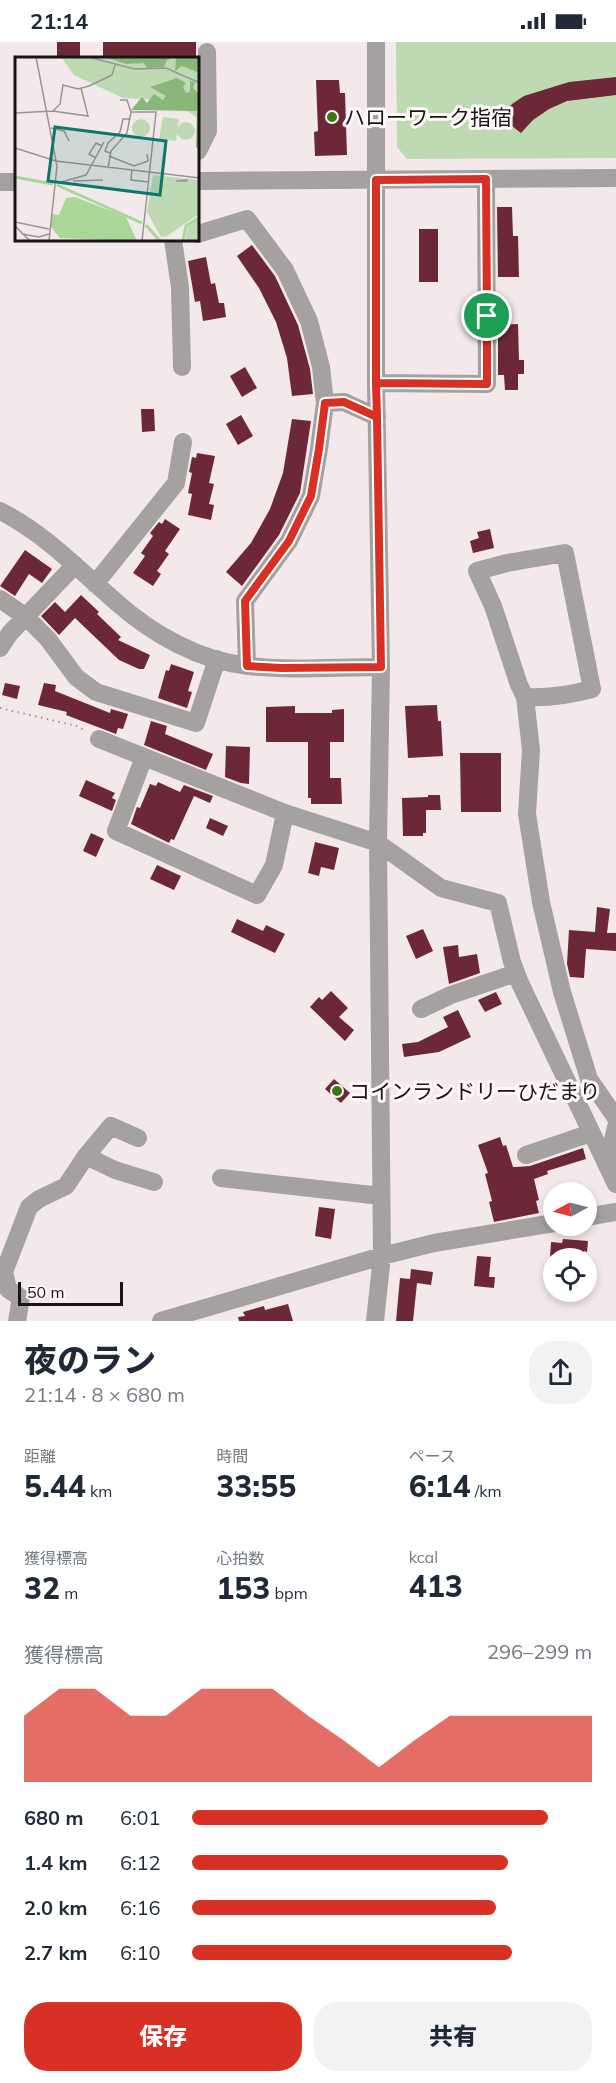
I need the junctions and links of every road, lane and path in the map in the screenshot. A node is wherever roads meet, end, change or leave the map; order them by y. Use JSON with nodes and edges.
{"nodes":[{"id":1,"x":376,"y":42,"type":"edge"},
{"id":2,"x":207,"y":51,"type":"dead end"},
{"id":3,"x":200,"y":147,"type":"edge"},
{"id":4,"x":616,"y":178,"type":"edge"},
{"id":5,"x":486,"y":179,"type":"junction"},
{"id":6,"x":376,"y":180,"type":"junction"},
{"id":7,"x":200,"y":181,"type":"edge"},
{"id":8,"x":200,"y":233,"type":"edge"},
{"id":9,"x":175,"y":242,"type":"edge"},
{"id":10,"x":182,"y":367,"type":"dead end"},
{"id":11,"x":376,"y":383,"type":"junction"},
{"id":12,"x":325,"y":403,"type":"junction"},
{"id":13,"x":377,"y":417,"type":"junction"},
{"id":14,"x":183,"y":442,"type":"dead end"},
{"id":15,"x":0,"y":511,"type":"edge"},
{"id":16,"x":75,"y":565,"type":"junction"},
{"id":17,"x":95,"y":584,"type":"junction"},
{"id":18,"x":0,"y":599,"type":"edge"},
{"id":19,"x":26,"y":617,"type":"junction"},
{"id":20,"x":0,"y":648,"type":"edge"},
{"id":21,"x":216,"y":659,"type":"junction"},
{"id":22,"x":247,"y":666,"type":"junction"},
{"id":23,"x":381,"y":667,"type":"junction"},
{"id":24,"x":525,"y":697,"type":"junction"},
{"id":25,"x":0,"y":708,"type":"edge"},
{"id":26,"x":99,"y":739,"type":"joint"},
{"id":27,"x":144,"y":757,"type":"junction"},
{"id":28,"x":285,"y":813,"type":"junction"},
{"id":29,"x":378,"y":843,"type":"junction"},
{"id":30,"x":516,"y":973,"type":"junction"},
{"id":31,"x":421,"y":1009,"type":"dead end"},
{"id":32,"x":616,"y":1118,"type":"edge"},
{"id":33,"x":616,"y":1126,"type":"edge"},
{"id":34,"x":591,"y":1133,"type":"junction"},
{"id":35,"x":138,"y":1138,"type":"dead end"},
{"id":36,"x":526,"y":1155,"type":"dead end"},
{"id":37,"x":86,"y":1156,"type":"junction"},
{"id":38,"x":607,"y":1165,"type":"junction"},
{"id":39,"x":221,"y":1178,"type":"dead end"},
{"id":40,"x":154,"y":1182,"type":"dead end"},
{"id":41,"x":616,"y":1184,"type":"edge"},
{"id":42,"x":381,"y":1196,"type":"junction"},
{"id":43,"x":616,"y":1212,"type":"edge"},
{"id":44,"x":597,"y":1215,"type":"edge"},
{"id":45,"x":543,"y":1225,"type":"edge"},
{"id":46,"x":7,"y":1243,"type":"edge"},
{"id":47,"x":382,"y":1256,"type":"junction"},
{"id":48,"x":17,"y":1321,"type":"edge"},
{"id":49,"x":160,"y":1321,"type":"edge"},
{"id":50,"x":375,"y":1321,"type":"edge"}],
"edges":[{"from":1,"to":6,"type":"street"},
{"from":2,"to":3,"type":"street"},
{"from":4,"to":5,"type":"street"},
{"from":5,"to":6,"type":"street"},
{"from":5,"to":11,"type":"street"},
{"from":6,"to":7,"type":"street"},
{"from":6,"to":11,"type":"street"},
{"from":8,"to":12,"type":"street"},
{"from":9,"to":10,"type":"street"},
{"from":11,"to":13,"type":"street"},
{"from":12,"to":13,"type":"street"},
{"from":12,"to":22,"type":"street"},
{"from":13,"to":23,"type":"street"},
{"from":14,"to":17,"type":"street"},
{"from":15,"to":16,"type":"street"},
{"from":16,"to":17,"type":"street"},
{"from":16,"to":19,"type":"street"},
{"from":17,"to":21,"type":"street"},
{"from":18,"to":19,"type":"street"},
{"from":19,"to":20,"type":"street"},
{"from":19,"to":21,"type":"street"},
{"from":21,"to":22,"type":"street"},
{"from":22,"to":23,"type":"street"},
{"from":23,"to":29,"type":"street"},
{"from":24,"to":24,"type":"street"},
{"from":24,"to":32,"type":"street"},
{"from":25,"to":26,"type":"path"},
{"from":26,"to":27,"type":"street"},
{"from":27,"to":28,"type":"street"},
{"from":27,"to":28,"type":"street"},
{"from":28,"to":29,"type":"street"},
{"from":29,"to":30,"type":"street"},
{"from":29,"to":42,"type":"street"},
{"from":30,"to":31,"type":"street"},
{"from":30,"to":34,"type":"street"},
{"from":33,"to":38,"type":"street"},
{"from":34,"to":36,"type":"street"},
{"from":34,"to":38,"type":"street"},
{"from":35,"to":37,"type":"street"},
{"from":37,"to":40,"type":"street"},
{"from":37,"to":46,"type":"street"},
{"from":38,"to":41,"type":"street"},
{"from":39,"to":42,"type":"street"},
{"from":42,"to":47,"type":"street"},
{"from":43,"to":44,"type":"street"},
{"from":45,"to":47,"type":"street"},
{"from":46,"to":48,"type":"street"},
{"from":47,"to":49,"type":"street"},
{"from":47,"to":50,"type":"street"}]}
